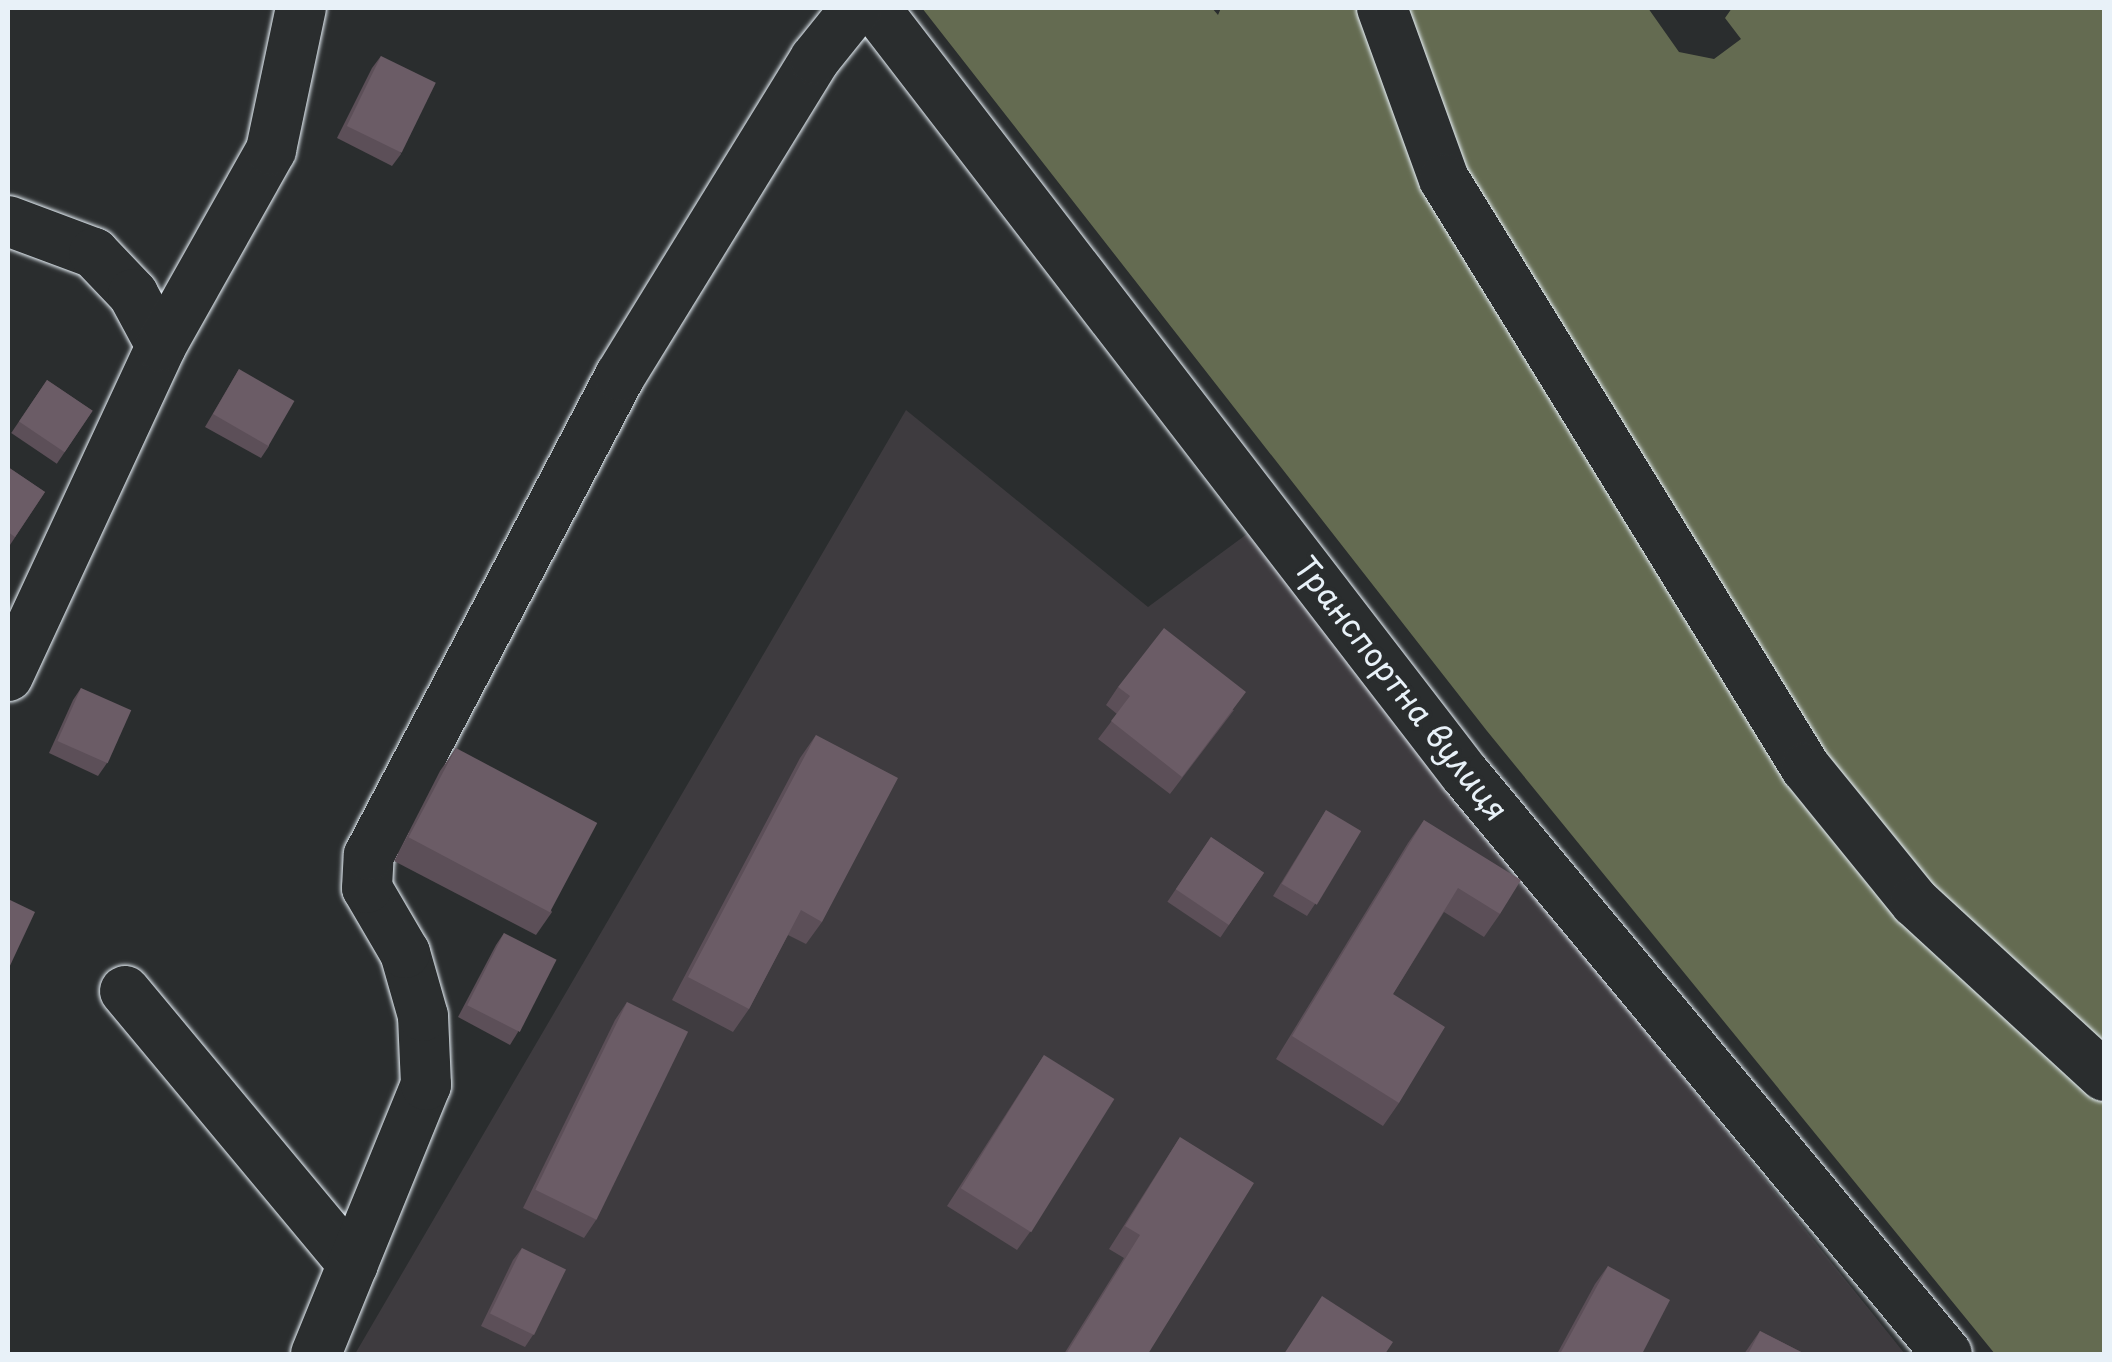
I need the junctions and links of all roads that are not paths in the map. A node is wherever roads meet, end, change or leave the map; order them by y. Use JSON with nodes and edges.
{"nodes":[{"id":1,"x":302,"y":8,"type":"edge"},
{"id":2,"x":856,"y":8,"type":"edge"},
{"id":3,"x":876,"y":8,"type":"edge"},
{"id":4,"x":1382,"y":8,"type":"edge"},
{"id":5,"x":8,"y":222,"type":"edge"},
{"id":6,"x":161,"y":346,"type":"junction"},
{"id":7,"x":8,"y":676,"type":"edge"},
{"id":8,"x":125,"y":991,"type":"dead end"},
{"id":9,"x":2104,"y":1076,"type":"edge"},
{"id":10,"x":353,"y":1265,"type":"junction"},
{"id":11,"x":316,"y":1354,"type":"edge"},
{"id":12,"x":1947,"y":1354,"type":"edge"}],
"edges":[{"from":1,"to":6,"type":"street"},
{"from":2,"to":10,"type":"street"},
{"from":3,"to":12,"type":"street","name":"Транспортна вулиця"},
{"from":4,"to":9,"type":"street"},
{"from":5,"to":6,"type":"street"},
{"from":6,"to":7,"type":"street"},
{"from":8,"to":10,"type":"street"},
{"from":10,"to":11,"type":"street"}]}
